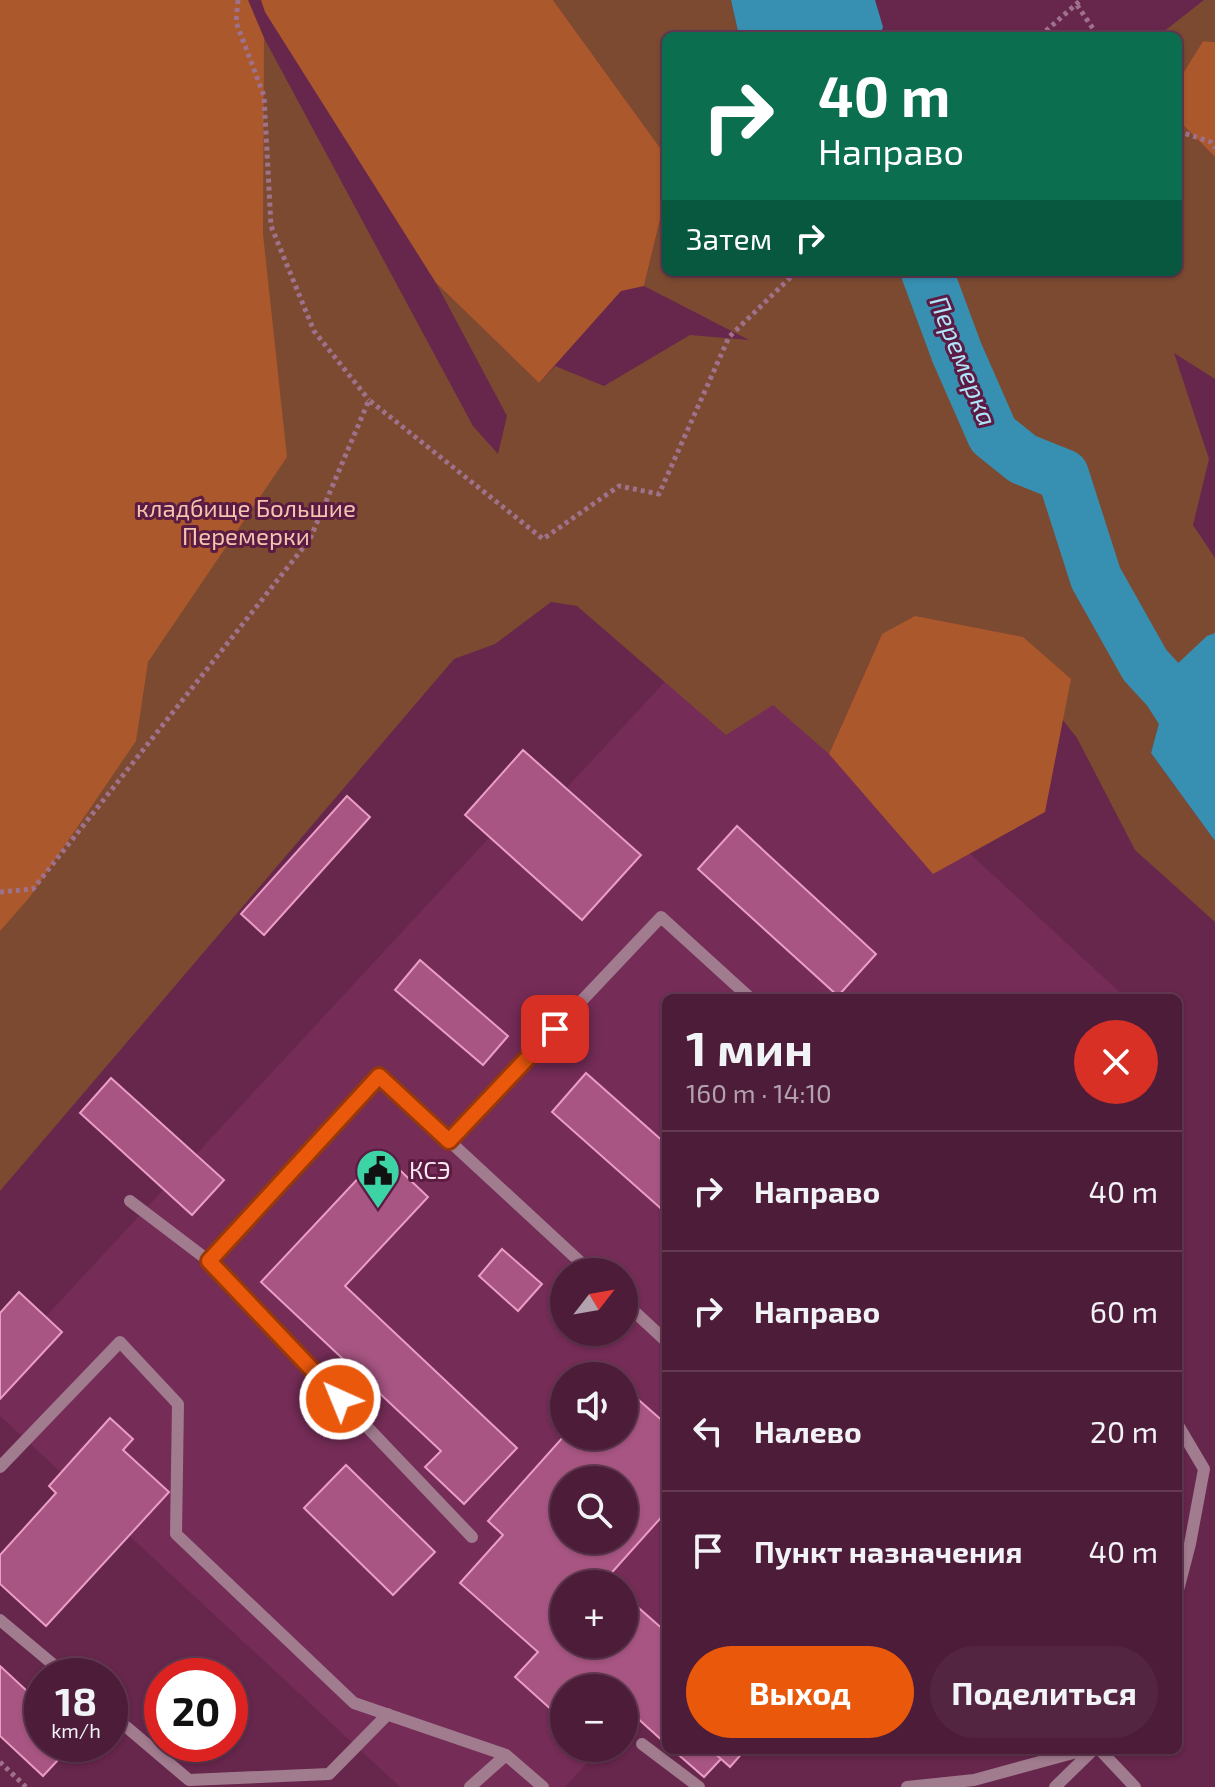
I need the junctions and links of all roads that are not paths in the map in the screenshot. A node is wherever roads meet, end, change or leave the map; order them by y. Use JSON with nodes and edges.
{"nodes":[{"id":1,"x":746,"y":994,"type":"edge"},
{"id":2,"x":449,"y":1141,"type":"junction"},
{"id":3,"x":130,"y":1201,"type":"dead end"},
{"id":4,"x":576,"y":1258,"type":"edge"},
{"id":5,"x":209,"y":1261,"type":"junction"},
{"id":6,"x":638,"y":1315,"type":"edge"},
{"id":7,"x":662,"y":1337,"type":"edge"},
{"id":8,"x":1182,"y":1432,"type":"edge"},
{"id":9,"x":0,"y":1467,"type":"edge"},
{"id":10,"x":472,"y":1537,"type":"dead end"},
{"id":11,"x":1182,"y":1575,"type":"edge"},
{"id":12,"x":0,"y":1620,"type":"edge"},
{"id":13,"x":45,"y":1658,"type":"edge"},
{"id":14,"x":388,"y":1714,"type":"junction"},
{"id":15,"x":128,"y":1728,"type":"edge"},
{"id":16,"x":642,"y":1744,"type":"dead end"},
{"id":17,"x":1069,"y":1754,"type":"edge"},
{"id":18,"x":1089,"y":1754,"type":"edge"},
{"id":19,"x":1104,"y":1754,"type":"edge"},
{"id":20,"x":506,"y":1755,"type":"junction"},
{"id":21,"x":470,"y":1787,"type":"edge"},
{"id":22,"x":543,"y":1787,"type":"edge"},
{"id":23,"x":699,"y":1787,"type":"edge"},
{"id":24,"x":907,"y":1787,"type":"edge"},
{"id":25,"x":1055,"y":1787,"type":"edge"},
{"id":26,"x":1135,"y":1787,"type":"edge"}],
"edges":[{"from":1,"to":2,"type":"lane"},
{"from":2,"to":4,"type":"lane"},
{"from":2,"to":5,"type":"lane"},
{"from":3,"to":5,"type":"lane"},
{"from":5,"to":10,"type":"lane"},
{"from":6,"to":7,"type":"lane"},
{"from":8,"to":11,"type":"lane"},
{"from":9,"to":14,"type":"lane"},
{"from":12,"to":13,"type":"lane"},
{"from":14,"to":15,"type":"lane"},
{"from":14,"to":20,"type":"lane"},
{"from":16,"to":23,"type":"lane"},
{"from":17,"to":24,"type":"lane"},
{"from":18,"to":25,"type":"lane"},
{"from":19,"to":26,"type":"lane"},
{"from":20,"to":21,"type":"lane"},
{"from":20,"to":22,"type":"lane"}]}
